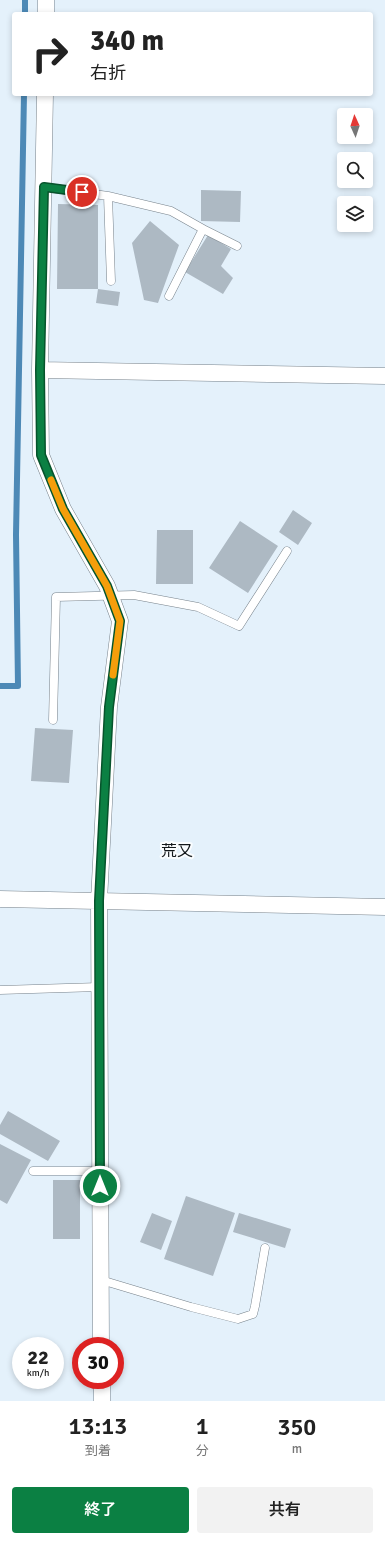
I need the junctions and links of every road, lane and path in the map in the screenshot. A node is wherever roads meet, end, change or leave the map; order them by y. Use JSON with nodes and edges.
{"nodes":[{"id":1,"x":46,"y":0,"type":"edge"},
{"id":2,"x":46,"y":12,"type":"edge"},
{"id":3,"x":45,"y":96,"type":"edge"},
{"id":4,"x":44,"y":187,"type":"junction"},
{"id":5,"x":108,"y":196,"type":"junction"},
{"id":6,"x":202,"y":228,"type":"junction"},
{"id":7,"x":237,"y":246,"type":"dead end"},
{"id":8,"x":111,"y":281,"type":"dead end"},
{"id":9,"x":168,"y":296,"type":"dead end"},
{"id":10,"x":40,"y":370,"type":"junction"},
{"id":11,"x":385,"y":376,"type":"edge"},
{"id":12,"x":287,"y":551,"type":"dead end"},
{"id":13,"x":110,"y":596,"type":"junction"},
{"id":14,"x":53,"y":720,"type":"dead end"},
{"id":15,"x":0,"y":900,"type":"edge"},
{"id":16,"x":99,"y":901,"type":"junction"},
{"id":17,"x":385,"y":907,"type":"edge"},
{"id":18,"x":99,"y":987,"type":"junction"},
{"id":19,"x":0,"y":990,"type":"edge"},
{"id":20,"x":33,"y":1171,"type":"dead end"},
{"id":21,"x":100,"y":1171,"type":"junction"},
{"id":22,"x":265,"y":1248,"type":"dead end"},
{"id":23,"x":101,"y":1280,"type":"junction"},
{"id":24,"x":102,"y":1337,"type":"edge"},
{"id":25,"x":102,"y":1389,"type":"edge"},
{"id":26,"x":102,"y":1401,"type":"edge"}],
"edges":[{"from":1,"to":2,"type":"street"},
{"from":3,"to":4,"type":"street"},
{"from":4,"to":5,"type":"lane"},
{"from":4,"to":10,"type":"street"},
{"from":5,"to":6,"type":"lane"},
{"from":5,"to":8,"type":"lane"},
{"from":6,"to":7,"type":"lane"},
{"from":6,"to":9,"type":"lane"},
{"from":10,"to":11,"type":"street"},
{"from":10,"to":13,"type":"street"},
{"from":12,"to":13,"type":"lane"},
{"from":13,"to":14,"type":"lane"},
{"from":13,"to":16,"type":"street"},
{"from":15,"to":16,"type":"street"},
{"from":16,"to":17,"type":"street"},
{"from":16,"to":18,"type":"street"},
{"from":18,"to":19,"type":"lane"},
{"from":18,"to":21,"type":"street"},
{"from":20,"to":21,"type":"lane"},
{"from":21,"to":23,"type":"street"},
{"from":22,"to":23,"type":"lane"},
{"from":23,"to":24,"type":"street"},
{"from":25,"to":26,"type":"street"}]}
